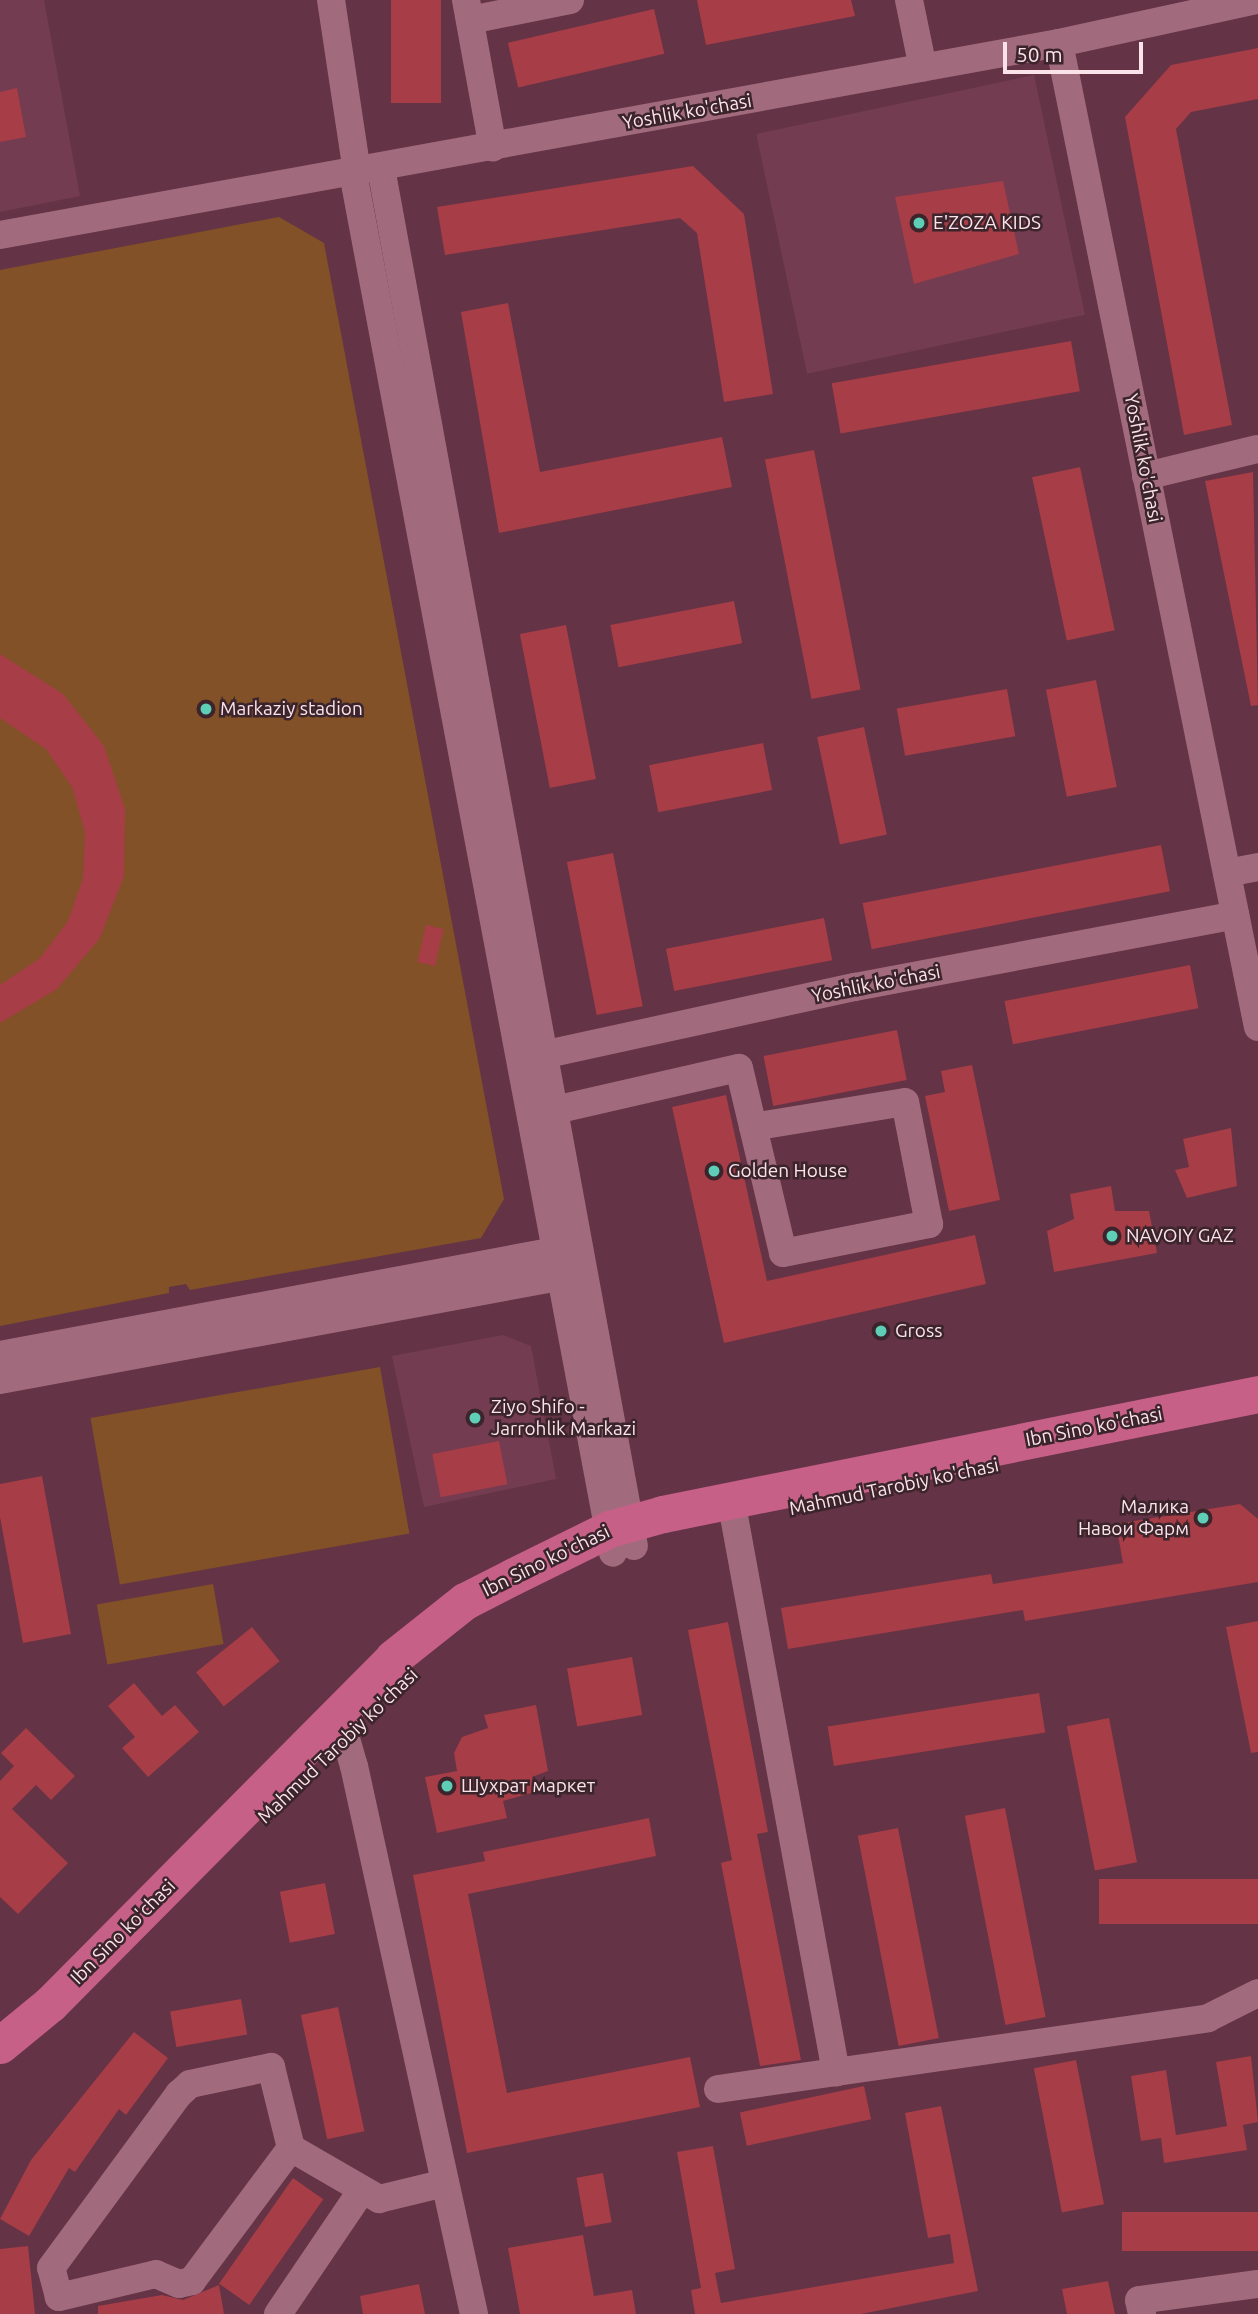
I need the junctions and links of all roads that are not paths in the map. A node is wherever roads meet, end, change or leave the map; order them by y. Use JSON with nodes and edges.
{"nodes":[{"id":1,"x":331,"y":0,"type":"edge"},
{"id":2,"x":570,"y":0,"type":"edge"},
{"id":3,"x":909,"y":0,"type":"edge"},
{"id":4,"x":1256,"y":0,"type":"edge"},
{"id":5,"x":468,"y":10,"type":"edge"},
{"id":6,"x":1059,"y":43,"type":"junction"},
{"id":7,"x":923,"y":68,"type":"junction"},
{"id":8,"x":494,"y":148,"type":"junction"},
{"id":9,"x":364,"y":171,"type":"junction"},
{"id":10,"x":0,"y":235,"type":"edge"},
{"id":11,"x":1258,"y":449,"type":"edge"},
{"id":12,"x":1146,"y":476,"type":"junction"},
{"id":13,"x":1258,"y":867,"type":"edge"},
{"id":14,"x":1227,"y":873,"type":"junction"},
{"id":15,"x":1235,"y":915,"type":"junction"},
{"id":16,"x":1258,"y":1027,"type":"edge"},
{"id":17,"x":530,"y":1058,"type":"junction"},
{"id":18,"x":540,"y":1114,"type":"junction"},
{"id":19,"x":753,"y":1127,"type":"junction"},
{"id":20,"x":568,"y":1262,"type":"junction"},
{"id":21,"x":189,"y":1333,"type":"junction"},
{"id":22,"x":0,"y":1355,"type":"edge"},
{"id":23,"x":0,"y":1380,"type":"edge"},
{"id":24,"x":1258,"y":1394,"type":"edge"},
{"id":25,"x":1258,"y":1410,"type":"edge"},
{"id":26,"x":733,"y":1510,"type":"junction"},
{"id":27,"x":622,"y":1538,"type":"junction"},
{"id":28,"x":338,"y":1727,"type":"junction"},
{"id":29,"x":1258,"y":1993,"type":"edge"},
{"id":30,"x":0,"y":2045,"type":"edge"},
{"id":31,"x":0,"y":2066,"type":"edge"},
{"id":32,"x":836,"y":2072,"type":"junction"},
{"id":33,"x":718,"y":2089,"type":"dead end"},
{"id":34,"x":291,"y":2148,"type":"junction"},
{"id":35,"x":446,"y":2183,"type":"junction"},
{"id":36,"x":360,"y":2193,"type":"junction"},
{"id":37,"x":1258,"y":2284,"type":"edge"},
{"id":38,"x":60,"y":2306,"type":"edge"},
{"id":39,"x":278,"y":2314,"type":"edge"},
{"id":40,"x":474,"y":2314,"type":"edge"},
{"id":41,"x":1142,"y":2314,"type":"edge"}],
"edges":[{"from":1,"to":9,"type":"street"},
{"from":2,"to":5,"type":"street"},
{"from":3,"to":7,"type":"street"},
{"from":4,"to":6,"type":"street","name":"Yoshlik ko'chasi"},
{"from":5,"to":8,"type":"street"},
{"from":6,"to":7,"type":"street","name":"Yoshlik ko'chasi"},
{"from":6,"to":12,"type":"street","name":"Yoshlik ko'chasi"},
{"from":7,"to":8,"type":"street","name":"Yoshlik ko'chasi"},
{"from":8,"to":9,"type":"street","name":"Yoshlik ko'chasi"},
{"from":9,"to":10,"type":"street","name":"Yoshlik ko'chasi"},
{"from":9,"to":17,"type":"street"},
{"from":11,"to":12,"type":"street"},
{"from":12,"to":14,"type":"street","name":"Yoshlik ko'chasi"},
{"from":13,"to":14,"type":"street"},
{"from":14,"to":15,"type":"street","name":"Yoshlik ko'chasi"},
{"from":15,"to":16,"type":"street","name":"Yoshlik ko'chasi"},
{"from":15,"to":17,"type":"street","name":"Yoshlik ko'chasi"},
{"from":17,"to":18,"type":"street"},
{"from":18,"to":19,"type":"street"},
{"from":18,"to":20,"type":"street"},
{"from":19,"to":19,"type":"street"},
{"from":20,"to":21,"type":"street"},
{"from":20,"to":27,"type":"street"},
{"from":21,"to":22,"type":"street"},
{"from":21,"to":23,"type":"street"},
{"from":24,"to":26,"type":"main road","name":"Ibn Sino ko'chasi"},
{"from":25,"to":26,"type":"main road","name":"Mahmud Tarobiy ko'chasi"},
{"from":26,"to":27,"type":"main road","name":"Mahmud Tarobiy ko'chasi"},
{"from":26,"to":32,"type":"street"},
{"from":27,"to":28,"type":"main road","name":"Mahmud Tarobiy ko'chasi"},
{"from":28,"to":30,"type":"main road","name":"Ibn Sino ko'chasi"},
{"from":28,"to":31,"type":"main road","name":"Mahmud Tarobiy ko'chasi"},
{"from":28,"to":35,"type":"street"},
{"from":29,"to":32,"type":"street"},
{"from":32,"to":33,"type":"street"},
{"from":34,"to":36,"type":"street"},
{"from":34,"to":38,"type":"street"},
{"from":34,"to":38,"type":"street"},
{"from":35,"to":36,"type":"street"},
{"from":35,"to":40,"type":"street"},
{"from":36,"to":39,"type":"street"},
{"from":37,"to":41,"type":"street"}]}
